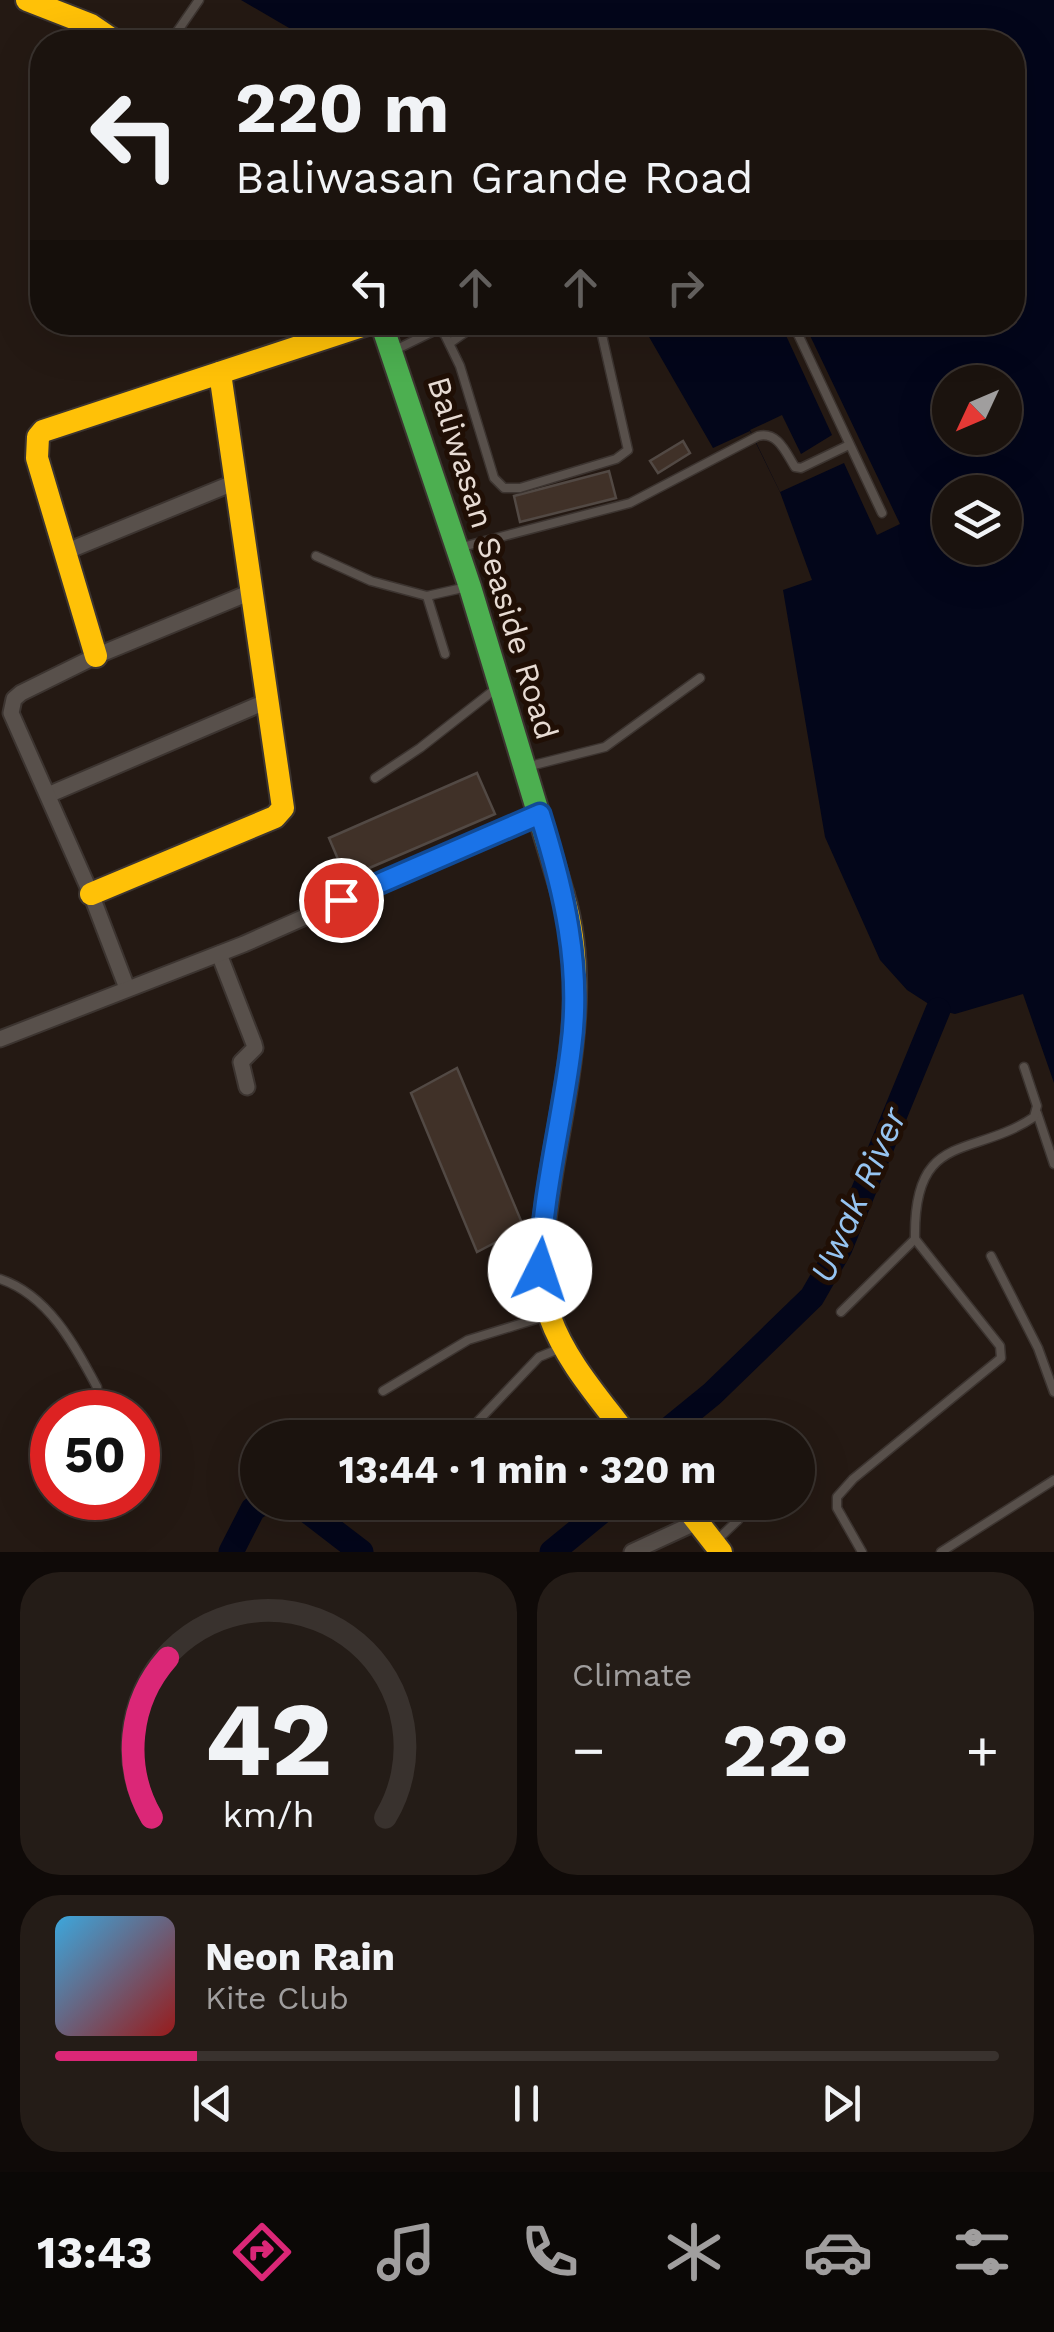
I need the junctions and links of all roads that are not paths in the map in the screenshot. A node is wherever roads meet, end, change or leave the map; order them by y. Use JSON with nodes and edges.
{"nodes":[{"id":1,"x":27,"y":0,"type":"edge"},
{"id":2,"x":199,"y":0,"type":"edge"},
{"id":3,"x":98,"y":30,"type":"edge"},
{"id":4,"x":178,"y":30,"type":"edge"},
{"id":5,"x":338,"y":335,"type":"edge"},
{"id":6,"x":385,"y":335,"type":"edge"},
{"id":7,"x":426,"y":335,"type":"edge"},
{"id":8,"x":445,"y":335,"type":"edge"},
{"id":9,"x":461,"y":335,"type":"edge"},
{"id":10,"x":603,"y":335,"type":"edge"},
{"id":11,"x":798,"y":335,"type":"edge"},
{"id":12,"x":450,"y":343,"type":"junction"},
{"id":13,"x":393,"y":351,"type":"junction"},
{"id":14,"x":220,"y":373,"type":"junction"},
{"id":15,"x":849,"y":445,"type":"junction"},
{"id":16,"x":238,"y":481,"type":"junction"},
{"id":17,"x":882,"y":513,"type":"dead end"},
{"id":18,"x":456,"y":548,"type":"junction"},
{"id":19,"x":65,"y":552,"type":"junction"},
{"id":20,"x":316,"y":556,"type":"dead end"},
{"id":21,"x":470,"y":587,"type":"junction"},
{"id":22,"x":251,"y":592,"type":"junction"},
{"id":23,"x":427,"y":596,"type":"junction"},
{"id":24,"x":445,"y":654,"type":"dead end"},
{"id":25,"x":96,"y":656,"type":"junction"},
{"id":26,"x":700,"y":678,"type":"dead end"},
{"id":27,"x":498,"y":687,"type":"junction"},
{"id":28,"x":265,"y":702,"type":"junction"},
{"id":29,"x":525,"y":768,"type":"junction"},
{"id":30,"x":375,"y":778,"type":"dead end"},
{"id":31,"x":48,"y":795,"type":"junction"},
{"id":32,"x":540,"y":814,"type":"junction"},
{"id":33,"x":91,"y":894,"type":"junction"},
{"id":34,"x":219,"y":954,"type":"junction"},
{"id":35,"x":127,"y":988,"type":"junction"},
{"id":36,"x":0,"y":1039,"type":"edge"},
{"id":37,"x":1024,"y":1067,"type":"dead end"},
{"id":38,"x":248,"y":1087,"type":"dead end"},
{"id":39,"x":1037,"y":1112,"type":"junction"},
{"id":40,"x":1054,"y":1164,"type":"edge"},
{"id":41,"x":915,"y":1239,"type":"junction"},
{"id":42,"x":991,"y":1256,"type":"dead end"},
{"id":43,"x":0,"y":1280,"type":"edge"},
{"id":44,"x":841,"y":1312,"type":"dead end"},
{"id":45,"x":549,"y":1314,"type":"junction"},
{"id":46,"x":563,"y":1347,"type":"junction"},
{"id":47,"x":97,"y":1387,"type":"dead end"},
{"id":48,"x":384,"y":1391,"type":"dead end"},
{"id":49,"x":1054,"y":1392,"type":"edge"},
{"id":50,"x":479,"y":1420,"type":"edge"},
{"id":51,"x":616,"y":1420,"type":"edge"},
{"id":52,"x":1054,"y":1480,"type":"edge"},
{"id":53,"x":738,"y":1520,"type":"edge"},
{"id":54,"x":698,"y":1522,"type":"joint"},
{"id":55,"x":717,"y":1548,"type":"edge"},
{"id":56,"x":632,"y":1552,"type":"edge"},
{"id":57,"x":862,"y":1552,"type":"edge"},
{"id":58,"x":941,"y":1552,"type":"edge"}],
"edges":[{"from":1,"to":3,"type":"main road"},
{"from":2,"to":4,"type":"lane"},
{"from":5,"to":14,"type":"main road"},
{"from":6,"to":13,"type":"main road","name":"Baliwasan Seaside Road"},
{"from":7,"to":13,"type":"lane"},
{"from":8,"to":12,"type":"lane"},
{"from":9,"to":12,"type":"lane"},
{"from":10,"to":12,"type":"lane"},
{"from":11,"to":15,"type":"lane"},
{"from":13,"to":18,"type":"main road","name":"Baliwasan Seaside Road"},
{"from":14,"to":16,"type":"main road"},
{"from":14,"to":19,"type":"main road"},
{"from":15,"to":17,"type":"lane"},
{"from":15,"to":18,"type":"lane"},
{"from":16,"to":19,"type":"street"},
{"from":16,"to":22,"type":"main road"},
{"from":18,"to":21,"type":"main road","name":"Baliwasan Seaside Road"},
{"from":19,"to":25,"type":"main road"},
{"from":20,"to":23,"type":"lane"},
{"from":21,"to":23,"type":"lane"},
{"from":21,"to":27,"type":"main road","name":"Baliwasan Seaside Road"},
{"from":22,"to":25,"type":"street"},
{"from":22,"to":28,"type":"main road"},
{"from":23,"to":24,"type":"lane"},
{"from":25,"to":31,"type":"street"},
{"from":26,"to":29,"type":"lane"},
{"from":27,"to":29,"type":"main road","name":"Baliwasan Seaside Road"},
{"from":27,"to":30,"type":"lane"},
{"from":28,"to":31,"type":"street"},
{"from":28,"to":33,"type":"main road"},
{"from":29,"to":32,"type":"main road","name":"Baliwasan Seaside Road"},
{"from":31,"to":33,"type":"street"},
{"from":32,"to":34,"type":"street"},
{"from":32,"to":45,"type":"main road","name":"Baliwasan Seaside Road"},
{"from":33,"to":35,"type":"street"},
{"from":34,"to":35,"type":"street"},
{"from":34,"to":38,"type":"street"},
{"from":35,"to":36,"type":"street"},
{"from":37,"to":39,"type":"lane"},
{"from":39,"to":40,"type":"lane"},
{"from":39,"to":41,"type":"lane"},
{"from":41,"to":44,"type":"lane"},
{"from":41,"to":57,"type":"lane"},
{"from":42,"to":49,"type":"lane"},
{"from":43,"to":47,"type":"lane"},
{"from":45,"to":46,"type":"main road","name":"Baliwasan Seaside Road"},
{"from":45,"to":48,"type":"lane"},
{"from":46,"to":50,"type":"lane"},
{"from":46,"to":51,"type":"main road","name":"Baliwasan Seaside Road"},
{"from":52,"to":58,"type":"lane"},
{"from":53,"to":55,"type":"lane"},
{"from":54,"to":55,"type":"main road"},
{"from":54,"to":56,"type":"street"}]}
